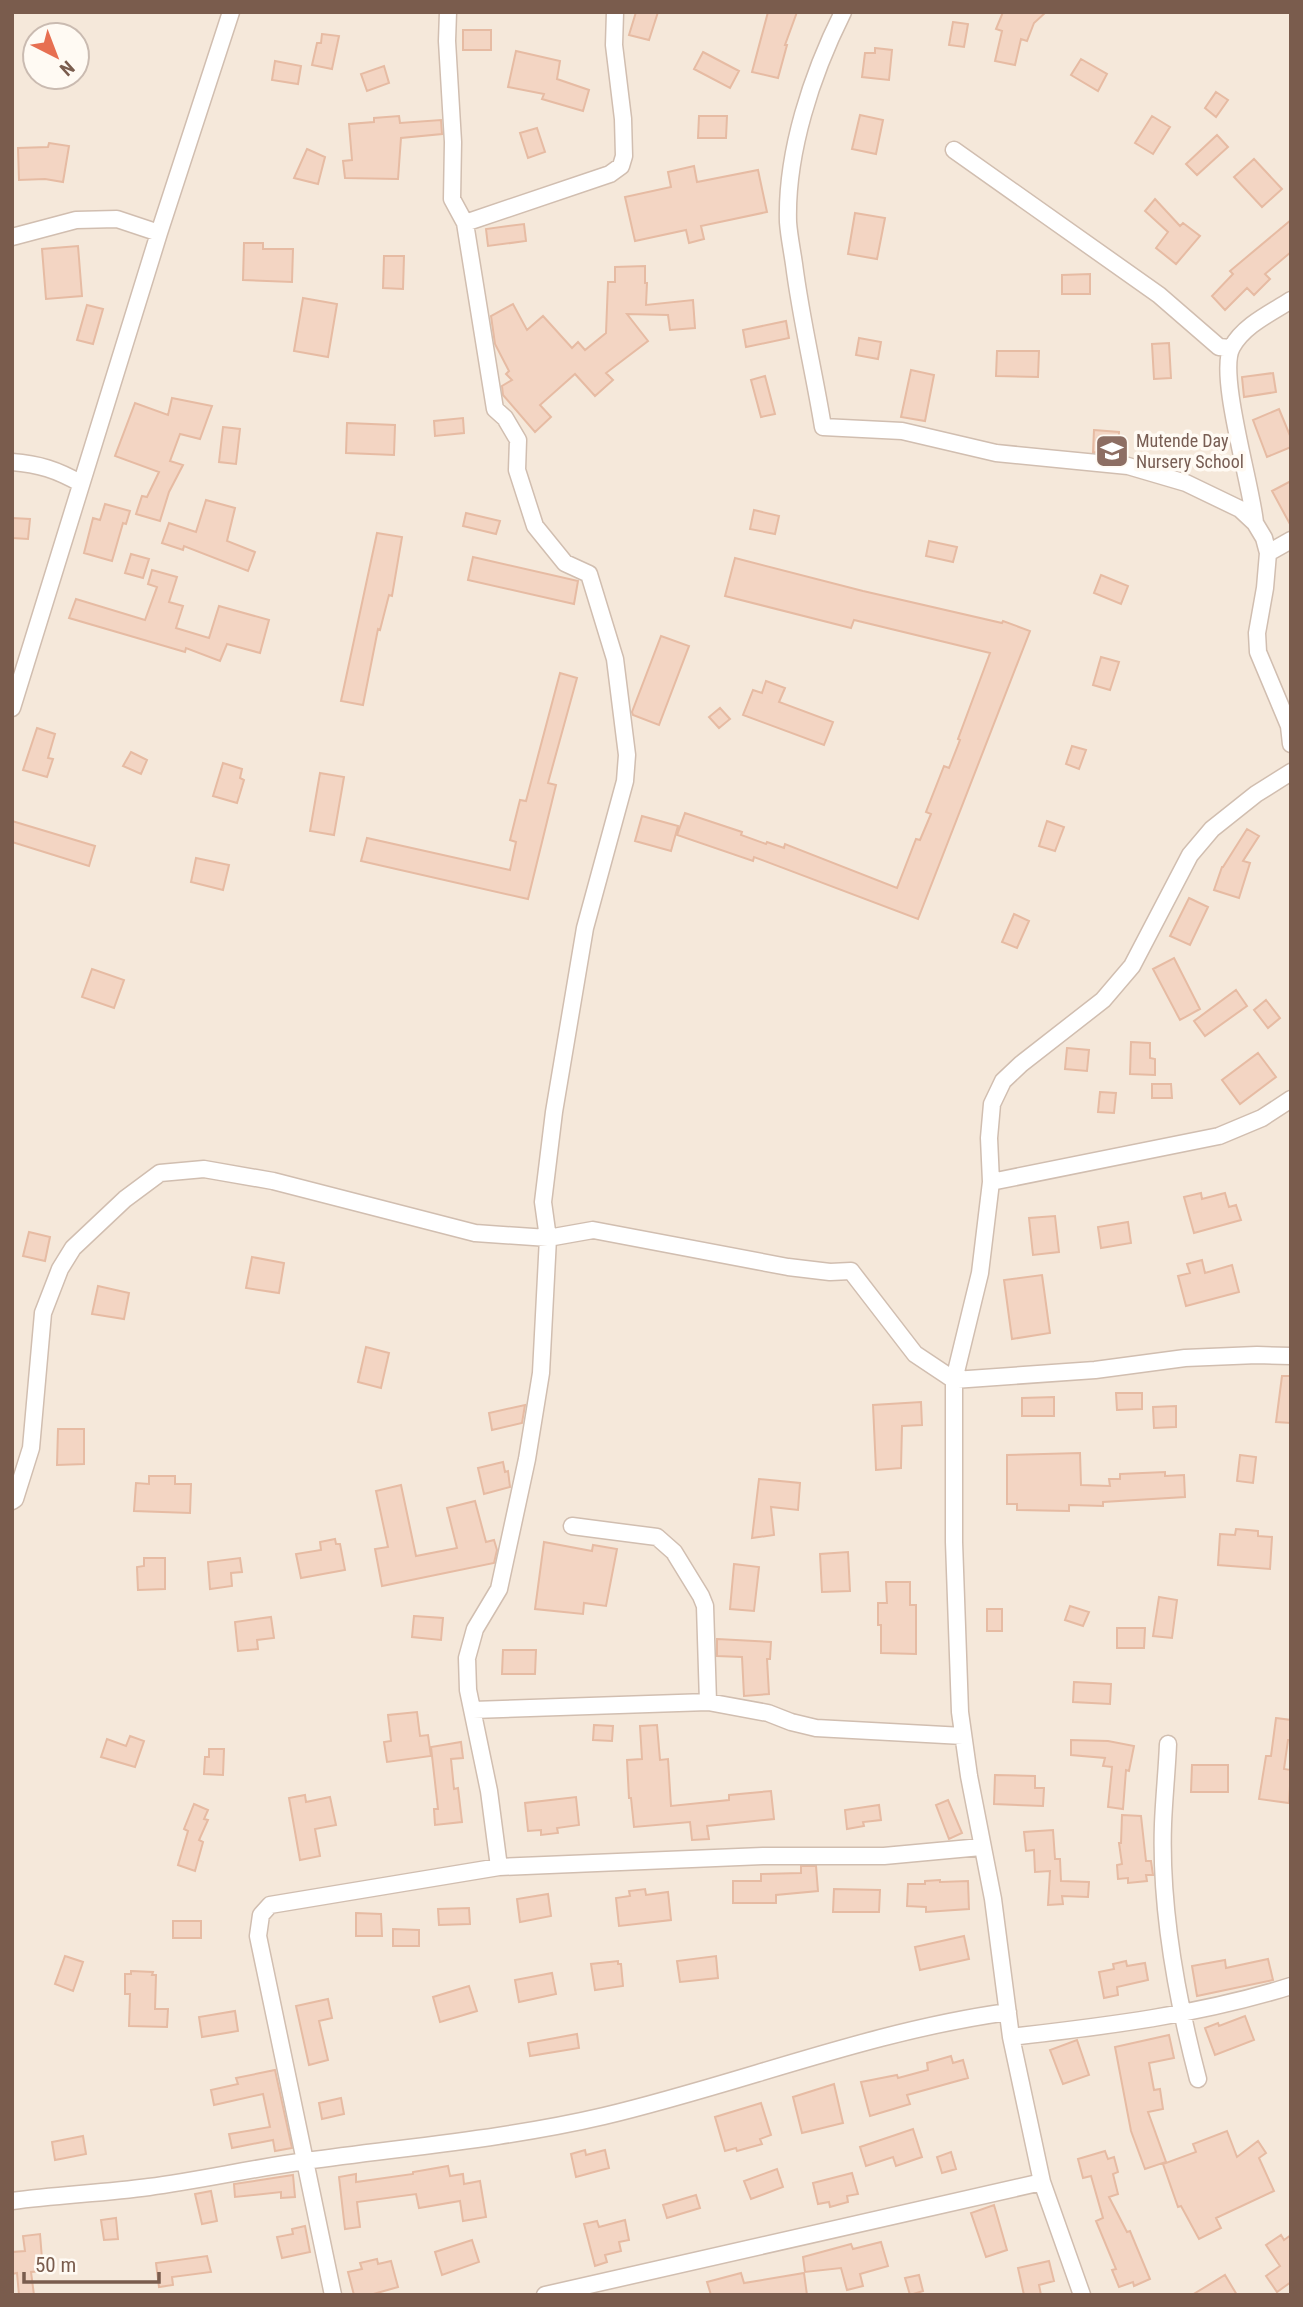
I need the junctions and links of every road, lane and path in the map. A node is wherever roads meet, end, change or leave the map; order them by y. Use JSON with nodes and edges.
{"nodes":[{"id":1,"x":231,"y":12,"type":"edge"},
{"id":2,"x":448,"y":12,"type":"edge"},
{"id":3,"x":615,"y":12,"type":"edge"},
{"id":4,"x":843,"y":12,"type":"edge"},
{"id":5,"x":954,"y":150,"type":"dead end"},
{"id":6,"x":465,"y":223,"type":"junction"},
{"id":7,"x":159,"y":233,"type":"junction"},
{"id":8,"x":12,"y":237,"type":"edge"},
{"id":9,"x":1291,"y":300,"type":"edge"},
{"id":10,"x":1231,"y":348,"type":"junction"},
{"id":11,"x":12,"y":461,"type":"edge"},
{"id":12,"x":80,"y":483,"type":"junction"},
{"id":13,"x":1255,"y":523,"type":"junction"},
{"id":14,"x":1291,"y":540,"type":"edge"},
{"id":15,"x":1268,"y":553,"type":"junction"},
{"id":16,"x":12,"y":708,"type":"edge"},
{"id":17,"x":1291,"y":744,"type":"edge"},
{"id":18,"x":1291,"y":772,"type":"edge"},
{"id":19,"x":1291,"y":1099,"type":"edge"},
{"id":20,"x":990,"y":1182,"type":"junction"},
{"id":21,"x":548,"y":1238,"type":"junction"},
{"id":22,"x":1291,"y":1356,"type":"edge"},
{"id":23,"x":954,"y":1380,"type":"junction"},
{"id":24,"x":12,"y":1502,"type":"edge"},
{"id":25,"x":572,"y":1526,"type":"dead end"},
{"id":26,"x":708,"y":1702,"type":"junction"},
{"id":27,"x":473,"y":1710,"type":"junction"},
{"id":28,"x":963,"y":1736,"type":"junction"},
{"id":29,"x":1168,"y":1744,"type":"dead end"},
{"id":30,"x":981,"y":1847,"type":"junction"},
{"id":31,"x":499,"y":1867,"type":"junction"},
{"id":32,"x":1291,"y":1986,"type":"edge"},
{"id":33,"x":1008,"y":2012,"type":"junction"},
{"id":34,"x":1181,"y":2014,"type":"junction"},
{"id":35,"x":1012,"y":2037,"type":"junction"},
{"id":36,"x":1198,"y":2079,"type":"dead end"},
{"id":37,"x":306,"y":2161,"type":"junction"},
{"id":38,"x":1042,"y":2182,"type":"junction"},
{"id":39,"x":12,"y":2201,"type":"edge"},
{"id":40,"x":333,"y":2295,"type":"edge"},
{"id":41,"x":545,"y":2295,"type":"edge"},
{"id":42,"x":1082,"y":2295,"type":"edge"}],
"edges":[{"from":1,"to":7,"type":"street"},
{"from":2,"to":6,"type":"street"},
{"from":3,"to":6,"type":"street"},
{"from":4,"to":13,"type":"street"},
{"from":5,"to":10,"type":"street"},
{"from":6,"to":21,"type":"street"},
{"from":7,"to":8,"type":"street"},
{"from":7,"to":12,"type":"street"},
{"from":9,"to":10,"type":"street"},
{"from":10,"to":13,"type":"street"},
{"from":11,"to":12,"type":"street"},
{"from":12,"to":16,"type":"street"},
{"from":13,"to":15,"type":"street"},
{"from":14,"to":15,"type":"street"},
{"from":15,"to":17,"type":"street"},
{"from":18,"to":20,"type":"street"},
{"from":19,"to":20,"type":"street"},
{"from":20,"to":23,"type":"street"},
{"from":21,"to":23,"type":"street"},
{"from":21,"to":24,"type":"street"},
{"from":21,"to":27,"type":"street"},
{"from":22,"to":23,"type":"street"},
{"from":23,"to":28,"type":"street"},
{"from":25,"to":26,"type":"street"},
{"from":26,"to":27,"type":"street"},
{"from":26,"to":28,"type":"street"},
{"from":27,"to":31,"type":"street"},
{"from":28,"to":30,"type":"street"},
{"from":29,"to":34,"type":"street"},
{"from":30,"to":31,"type":"street"},
{"from":30,"to":33,"type":"street"},
{"from":31,"to":37,"type":"street"},
{"from":32,"to":34,"type":"street"},
{"from":33,"to":35,"type":"street"},
{"from":33,"to":37,"type":"street"},
{"from":34,"to":35,"type":"street"},
{"from":34,"to":36,"type":"street"},
{"from":35,"to":38,"type":"street"},
{"from":37,"to":39,"type":"street"},
{"from":37,"to":40,"type":"street"},
{"from":38,"to":41,"type":"street"},
{"from":38,"to":42,"type":"street"}]}
